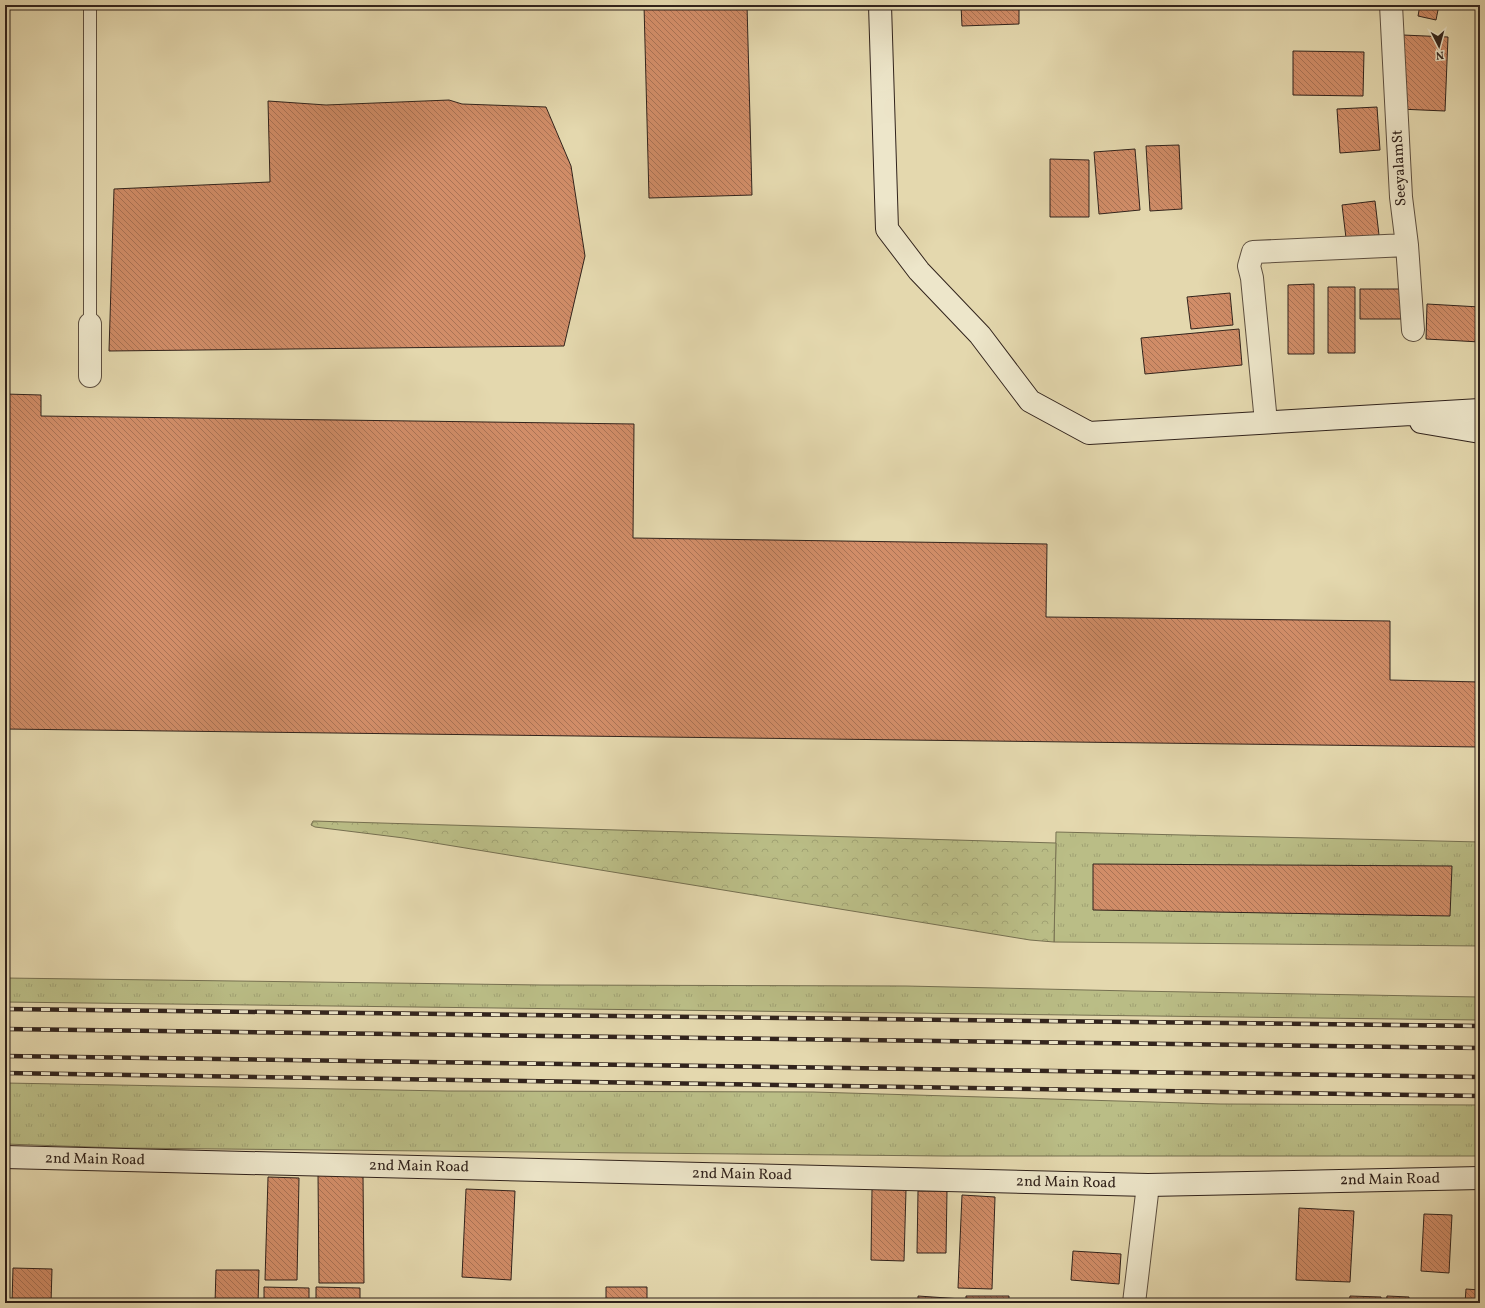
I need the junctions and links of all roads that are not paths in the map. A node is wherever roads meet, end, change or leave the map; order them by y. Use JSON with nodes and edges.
{"nodes":[{"id":1,"x":90,"y":5,"type":"edge"},
{"id":2,"x":880,"y":5,"type":"edge"},
{"id":3,"x":1391,"y":5,"type":"edge"},
{"id":4,"x":1407,"y":245,"type":"junction"},
{"id":5,"x":90,"y":324,"type":"joint"},
{"id":6,"x":1413,"y":330,"type":"dead end"},
{"id":7,"x":90,"y":376,"type":"dead end"},
{"id":8,"x":1480,"y":410,"type":"edge"},
{"id":9,"x":1381,"y":416,"type":"junction"},
{"id":10,"x":1266,"y":422,"type":"junction"},
{"id":11,"x":1480,"y":432,"type":"edge"},
{"id":12,"x":5,"y":1157,"type":"edge"},
{"id":13,"x":1480,"y":1178,"type":"edge"},
{"id":14,"x":1148,"y":1185,"type":"junction"},
{"id":15,"x":1134,"y":1303,"type":"edge"}],
"edges":[{"from":1,"to":5,"type":"lane"},
{"from":2,"to":10,"type":"street"},
{"from":3,"to":4,"type":"street","name":"SeeyalamSt"},
{"from":4,"to":6,"type":"street","name":"SeeyalamSt"},
{"from":4,"to":10,"type":"street"},
{"from":5,"to":7,"type":"street"},
{"from":8,"to":9,"type":"street"},
{"from":9,"to":10,"type":"street"},
{"from":9,"to":11,"type":"street"},
{"from":12,"to":14,"type":"street","name":"2nd Main Road"},
{"from":13,"to":14,"type":"street","name":"2nd Main Road"},
{"from":14,"to":15,"type":"street"}]}
